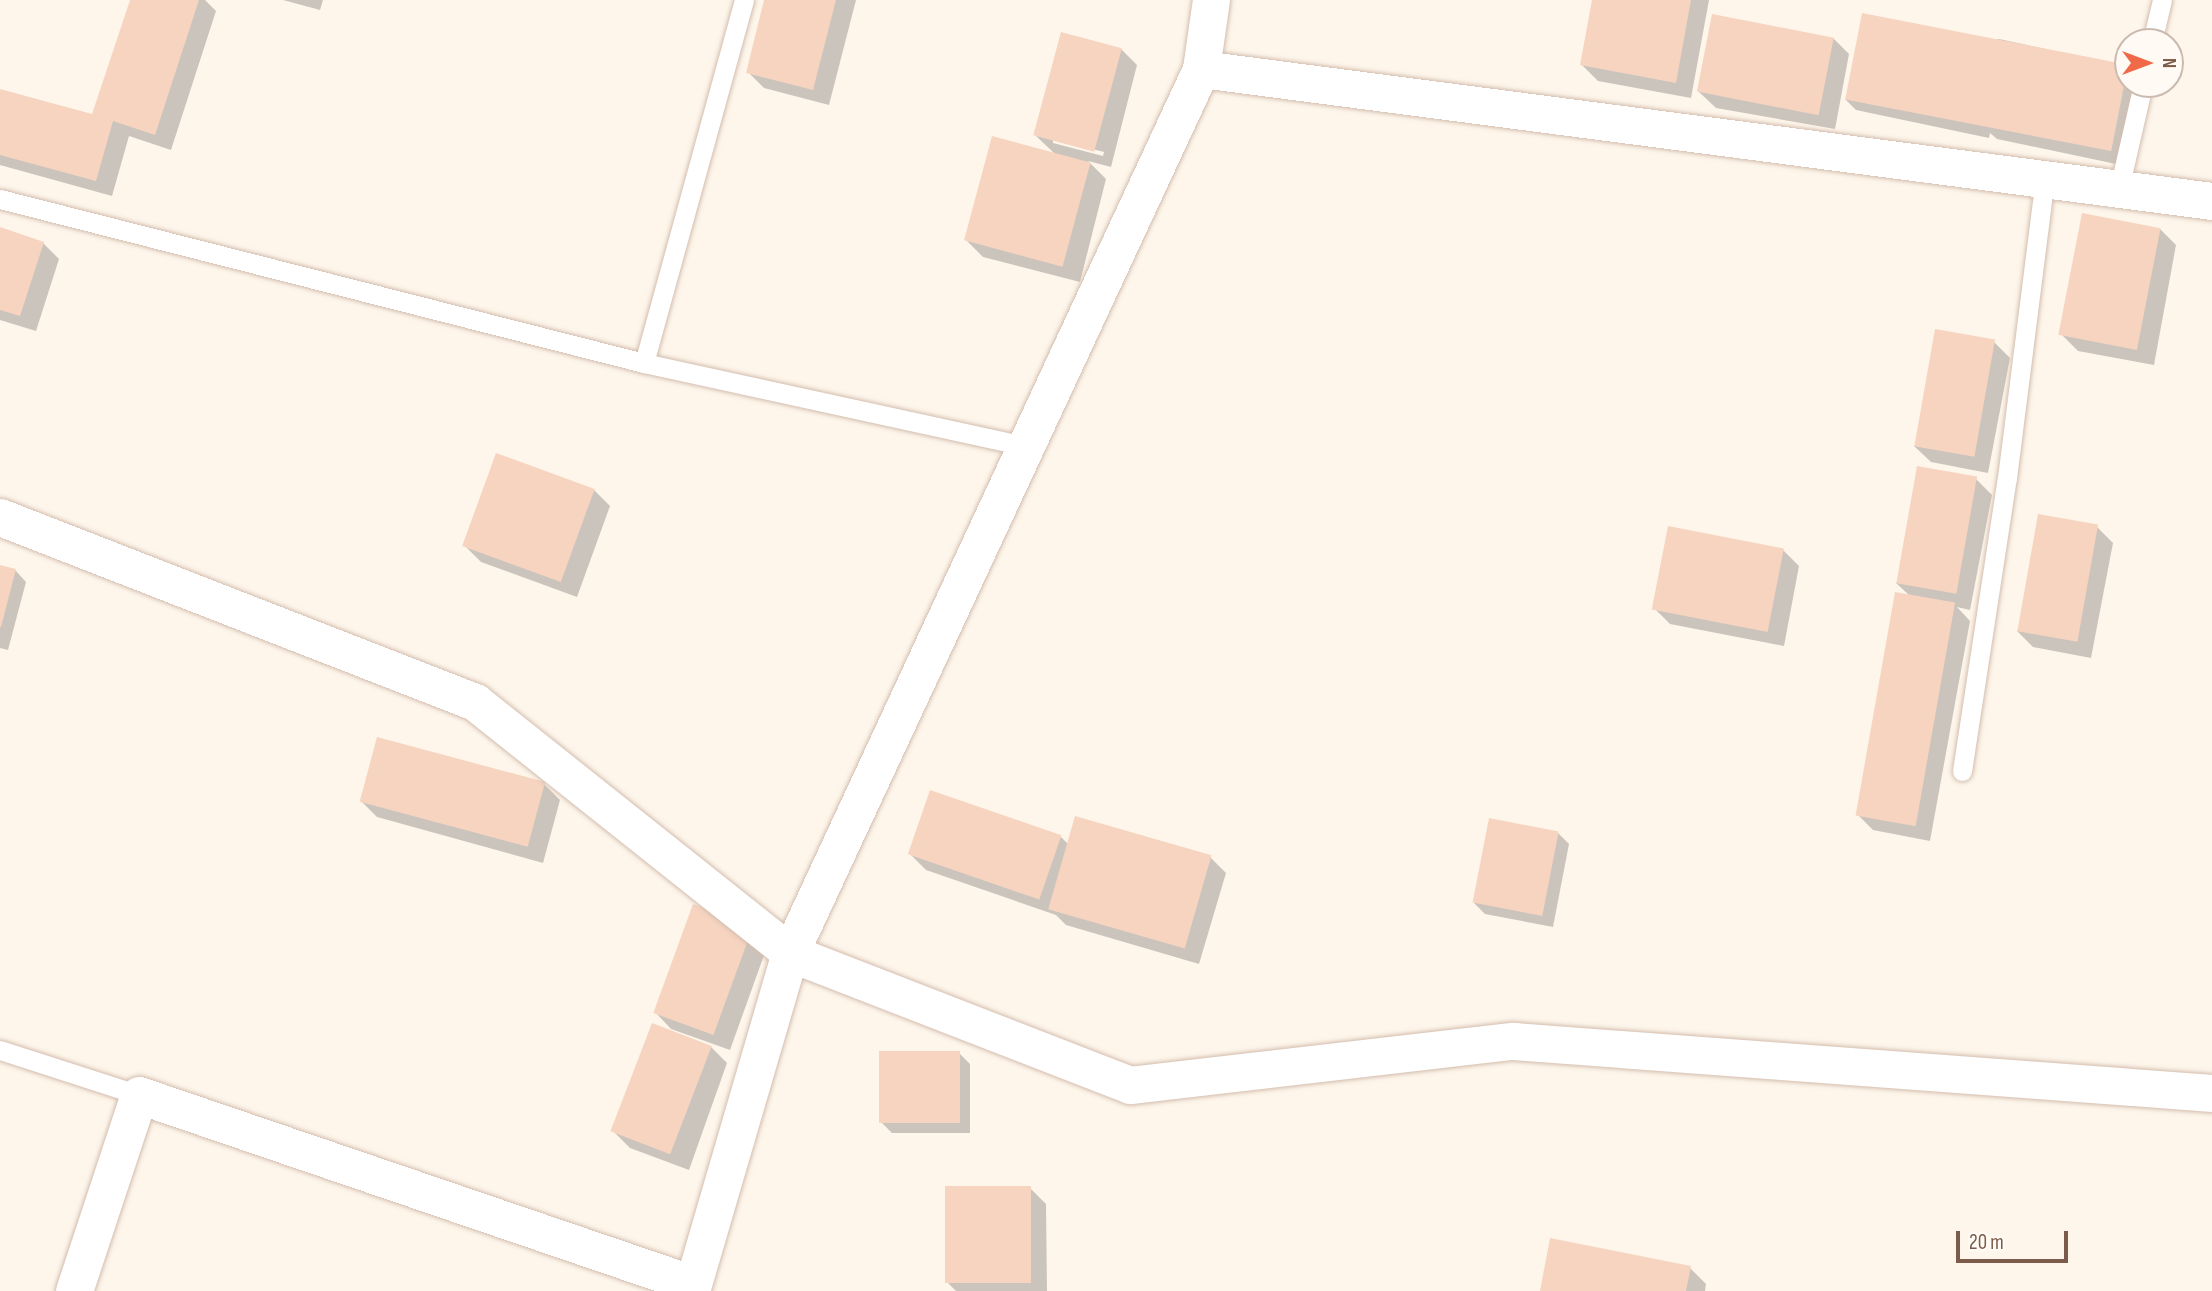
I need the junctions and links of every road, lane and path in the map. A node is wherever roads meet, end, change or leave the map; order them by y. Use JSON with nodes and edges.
{"nodes":[{"id":1,"x":744,"y":0,"type":"edge"},
{"id":2,"x":1211,"y":0,"type":"edge"},
{"id":3,"x":2162,"y":0,"type":"edge"},
{"id":4,"x":2155,"y":28,"type":"edge"},
{"id":5,"x":1201,"y":69,"type":"junction"},
{"id":6,"x":2140,"y":98,"type":"edge"},
{"id":7,"x":2045,"y":179,"type":"junction"},
{"id":8,"x":2119,"y":189,"type":"junction"},
{"id":9,"x":0,"y":199,"type":"edge"},
{"id":10,"x":2212,"y":201,"type":"edge"},
{"id":11,"x":643,"y":363,"type":"junction"},
{"id":12,"x":1026,"y":446,"type":"junction"},
{"id":13,"x":0,"y":517,"type":"edge"},
{"id":14,"x":1962,"y":771,"type":"dead end"},
{"id":15,"x":790,"y":953,"type":"junction"},
{"id":16,"x":0,"y":1050,"type":"edge"},
{"id":17,"x":2212,"y":1093,"type":"edge"},
{"id":18,"x":139,"y":1095,"type":"junction"},
{"id":19,"x":692,"y":1287,"type":"edge"},
{"id":20,"x":74,"y":1291,"type":"edge"}],
"edges":[{"from":1,"to":11,"type":"lane"},
{"from":2,"to":5,"type":"street"},
{"from":3,"to":4,"type":"lane"},
{"from":5,"to":7,"type":"street"},
{"from":5,"to":12,"type":"street"},
{"from":6,"to":8,"type":"lane"},
{"from":7,"to":8,"type":"street"},
{"from":7,"to":14,"type":"lane"},
{"from":8,"to":10,"type":"street"},
{"from":9,"to":11,"type":"lane"},
{"from":11,"to":12,"type":"lane"},
{"from":12,"to":15,"type":"street"},
{"from":13,"to":15,"type":"street"},
{"from":15,"to":17,"type":"street"},
{"from":15,"to":19,"type":"street"},
{"from":16,"to":18,"type":"lane"},
{"from":18,"to":19,"type":"street"},
{"from":18,"to":20,"type":"street"}]}
